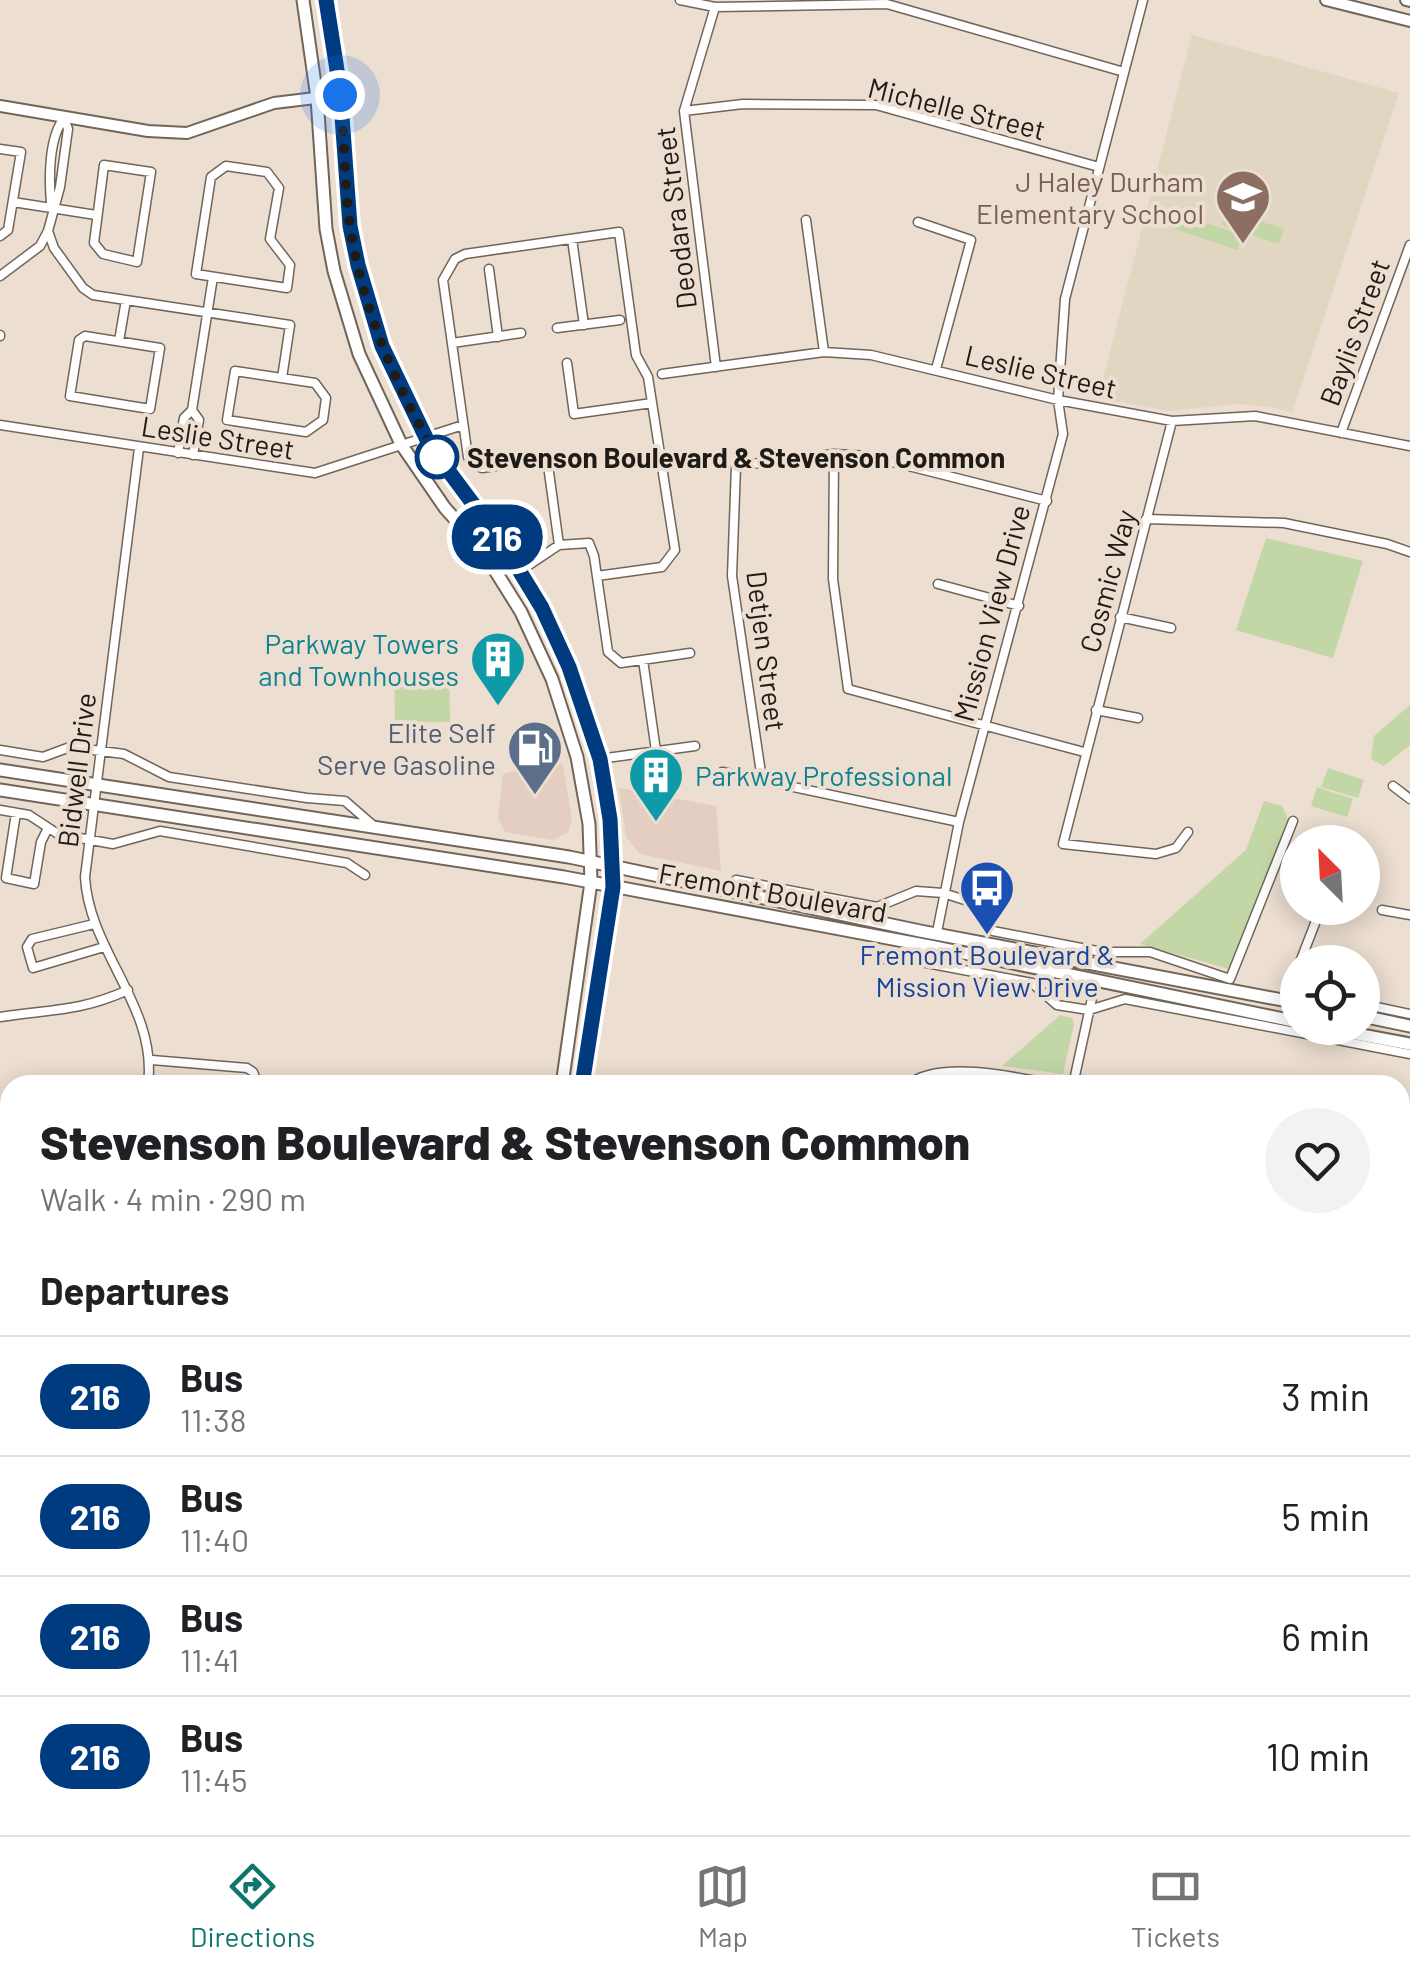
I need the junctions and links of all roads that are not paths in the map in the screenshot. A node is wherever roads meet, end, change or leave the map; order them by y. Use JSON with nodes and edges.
{"nodes":[{"id":1,"x":303,"y":0,"type":"edge"},
{"id":2,"x":326,"y":0,"type":"edge"},
{"id":3,"x":680,"y":0,"type":"edge"},
{"id":4,"x":1142,"y":0,"type":"edge"},
{"id":5,"x":1326,"y":0,"type":"edge"},
{"id":6,"x":714,"y":7,"type":"junction"},
{"id":7,"x":1410,"y":22,"type":"edge"},
{"id":8,"x":1124,"y":72,"type":"junction"},
{"id":9,"x":340,"y":95,"type":"junction"},
{"id":10,"x":317,"y":98,"type":"junction"},
{"id":11,"x":0,"y":106,"type":"edge"},
{"id":12,"x":684,"y":111,"type":"junction"},
{"id":13,"x":64,"y":118,"type":"junction"},
{"id":14,"x":0,"y":148,"type":"edge"},
{"id":15,"x":1099,"y":167,"type":"junction"},
{"id":16,"x":51,"y":170,"type":"junction"},
{"id":17,"x":62,"y":172,"type":"junction"},
{"id":18,"x":13,"y":202,"type":"junction"},
{"id":19,"x":52,"y":208,"type":"junction"},
{"id":20,"x":96,"y":215,"type":"junction"},
{"id":21,"x":806,"y":220,"type":"dead end"},
{"id":22,"x":918,"y":222,"type":"dead end"},
{"id":23,"x":48,"y":231,"type":"junction"},
{"id":24,"x":0,"y":236,"type":"edge"},
{"id":25,"x":572,"y":239,"type":"junction"},
{"id":26,"x":1410,"y":245,"type":"edge"},
{"id":27,"x":489,"y":270,"type":"dead end"},
{"id":28,"x":0,"y":276,"type":"edge"},
{"id":29,"x":213,"y":277,"type":"junction"},
{"id":30,"x":126,"y":300,"type":"junction"},
{"id":31,"x":208,"y":312,"type":"junction"},
{"id":32,"x":620,"y":320,"type":"dead end"},
{"id":33,"x":584,"y":324,"type":"junction"},
{"id":34,"x":557,"y":328,"type":"dead end"},
{"id":35,"x":522,"y":334,"type":"dead end"},
{"id":36,"x":498,"y":337,"type":"junction"},
{"id":37,"x":119,"y":342,"type":"junction"},
{"id":38,"x":452,"y":343,"type":"junction"},
{"id":39,"x":824,"y":352,"type":"junction"},
{"id":40,"x":567,"y":362,"type":"dead end"},
{"id":41,"x":716,"y":367,"type":"junction"},
{"id":42,"x":936,"y":369,"type":"junction"},
{"id":43,"x":662,"y":374,"type":"dead end"},
{"id":44,"x":282,"y":378,"type":"junction"},
{"id":45,"x":1058,"y":400,"type":"junction"},
{"id":46,"x":652,"y":403,"type":"junction"},
{"id":47,"x":192,"y":410,"type":"junction"},
{"id":48,"x":1172,"y":422,"type":"junction"},
{"id":49,"x":0,"y":425,"type":"edge"},
{"id":50,"x":463,"y":425,"type":"junction"},
{"id":51,"x":1341,"y":434,"type":"junction"},
{"id":52,"x":424,"y":435,"type":"junction"},
{"id":53,"x":401,"y":444,"type":"junction"},
{"id":54,"x":1410,"y":446,"type":"edge"},
{"id":55,"x":139,"y":448,"type":"junction"},
{"id":56,"x":178,"y":453,"type":"junction"},
{"id":57,"x":834,"y":454,"type":"junction"},
{"id":58,"x":194,"y":455,"type":"junction"},
{"id":59,"x":1048,"y":501,"type":"junction"},
{"id":60,"x":1146,"y":519,"type":"junction"},
{"id":61,"x":559,"y":544,"type":"junction"},
{"id":62,"x":1410,"y":552,"type":"edge"},
{"id":63,"x":520,"y":571,"type":"junction"},
{"id":64,"x":597,"y":576,"type":"junction"},
{"id":65,"x":938,"y":584,"type":"dead end"},
{"id":66,"x":1019,"y":606,"type":"junction"},
{"id":67,"x":1120,"y":617,"type":"junction"},
{"id":68,"x":1171,"y":628,"type":"dead end"},
{"id":69,"x":690,"y":653,"type":"dead end"},
{"id":70,"x":643,"y":660,"type":"junction"},
{"id":71,"x":1096,"y":710,"type":"junction"},
{"id":72,"x":1138,"y":718,"type":"dead end"},
{"id":73,"x":986,"y":727,"type":"junction"},
{"id":74,"x":695,"y":746,"type":"dead end"},
{"id":75,"x":0,"y":750,"type":"edge"},
{"id":76,"x":101,"y":750,"type":"junction"},
{"id":77,"x":656,"y":751,"type":"junction"},
{"id":78,"x":1084,"y":752,"type":"junction"},
{"id":79,"x":600,"y":759,"type":"junction"},
{"id":80,"x":0,"y":770,"type":"edge"},
{"id":81,"x":722,"y":772,"type":"dead end"},
{"id":82,"x":762,"y":780,"type":"junction"},
{"id":83,"x":96,"y":785,"type":"junction"},
{"id":84,"x":1393,"y":786,"type":"dead end"},
{"id":85,"x":0,"y":790,"type":"edge"},
{"id":86,"x":1410,"y":799,"type":"edge"},
{"id":87,"x":93,"y":804,"type":"junction"},
{"id":88,"x":0,"y":810,"type":"edge"},
{"id":89,"x":16,"y":813,"type":"junction"},
{"id":90,"x":1293,"y":821,"type":"dead end"},
{"id":91,"x":959,"y":822,"type":"junction"},
{"id":92,"x":48,"y":828,"type":"junction"},
{"id":93,"x":376,"y":828,"type":"junction"},
{"id":94,"x":1188,"y":832,"type":"dead end"},
{"id":95,"x":89,"y":840,"type":"junction"},
{"id":96,"x":592,"y":861,"type":"junction"},
{"id":97,"x":613,"y":866,"type":"junction"},
{"id":98,"x":365,"y":875,"type":"dead end"},
{"id":99,"x":736,"y":880,"type":"dead end"},
{"id":100,"x":591,"y":882,"type":"junction"},
{"id":101,"x":613,"y":887,"type":"junction"},
{"id":102,"x":943,"y":893,"type":"junction"},
{"id":103,"x":1382,"y":910,"type":"dead end"},
{"id":104,"x":1410,"y":915,"type":"edge"},
{"id":105,"x":94,"y":924,"type":"junction"},
{"id":106,"x":937,"y":932,"type":"junction"},
{"id":107,"x":935,"y":946,"type":"junction"},
{"id":108,"x":104,"y":947,"type":"junction"},
{"id":109,"x":882,"y":960,"type":"dead end"},
{"id":110,"x":1099,"y":965,"type":"junction"},
{"id":111,"x":1096,"y":982,"type":"junction"},
{"id":112,"x":128,"y":990,"type":"junction"},
{"id":113,"x":1280,"y":1000,"type":"edge"},
{"id":114,"x":1380,"y":1008,"type":"edge"},
{"id":115,"x":1089,"y":1010,"type":"junction"},
{"id":116,"x":1410,"y":1014,"type":"edge"},
{"id":117,"x":0,"y":1017,"type":"edge"},
{"id":118,"x":1280,"y":1018,"type":"edge"},
{"id":119,"x":1380,"y":1020,"type":"edge"},
{"id":120,"x":1410,"y":1026,"type":"edge"},
{"id":121,"x":1380,"y":1038,"type":"edge"},
{"id":122,"x":1410,"y":1044,"type":"edge"},
{"id":123,"x":1410,"y":1054,"type":"edge"},
{"id":124,"x":152,"y":1060,"type":"junction"},
{"id":125,"x":150,"y":1075,"type":"edge"},
{"id":126,"x":254,"y":1075,"type":"edge"},
{"id":127,"x":563,"y":1075,"type":"edge"},
{"id":128,"x":584,"y":1075,"type":"edge"},
{"id":129,"x":926,"y":1075,"type":"edge"},
{"id":130,"x":982,"y":1075,"type":"edge"},
{"id":131,"x":1075,"y":1075,"type":"edge"}],
"edges":[{"from":1,"to":10,"type":"main road"},
{"from":2,"to":9,"type":"main road"},
{"from":3,"to":6,"type":"street"},
{"from":4,"to":8,"type":"street","name":"Mission View Drive"},
{"from":5,"to":7,"type":"street"},
{"from":6,"to":8,"type":"street"},
{"from":6,"to":12,"type":"street","name":"Deodara Street"},
{"from":8,"to":15,"type":"street","name":"Mission View Drive"},
{"from":9,"to":10,"type":"street"},
{"from":9,"to":52,"type":"main road"},
{"from":10,"to":13,"type":"street"},
{"from":10,"to":53,"type":"main road"},
{"from":11,"to":13,"type":"street"},
{"from":12,"to":15,"type":"street","name":"Michelle Street"},
{"from":12,"to":41,"type":"street","name":"Deodara Street"},
{"from":13,"to":16,"type":"street"},
{"from":13,"to":17,"type":"street"},
{"from":14,"to":18,"type":"street"},
{"from":15,"to":45,"type":"street","name":"Mission View Drive"},
{"from":16,"to":17,"type":"street"},
{"from":16,"to":19,"type":"street"},
{"from":17,"to":19,"type":"street"},
{"from":18,"to":19,"type":"street"},
{"from":18,"to":24,"type":"street"},
{"from":19,"to":20,"type":"street"},
{"from":19,"to":23,"type":"street"},
{"from":20,"to":20,"type":"street"},
{"from":21,"to":39,"type":"street"},
{"from":22,"to":42,"type":"street"},
{"from":23,"to":28,"type":"street"},
{"from":23,"to":30,"type":"street"},
{"from":25,"to":33,"type":"street"},
{"from":25,"to":38,"type":"street"},
{"from":25,"to":46,"type":"street"},
{"from":26,"to":51,"type":"street","name":"Baylis Street"},
{"from":27,"to":36,"type":"street"},
{"from":29,"to":29,"type":"street"},
{"from":29,"to":31,"type":"street"},
{"from":30,"to":31,"type":"street"},
{"from":30,"to":37,"type":"street"},
{"from":31,"to":44,"type":"street"},
{"from":31,"to":47,"type":"street"},
{"from":32,"to":33,"type":"street"},
{"from":33,"to":34,"type":"street"},
{"from":35,"to":36,"type":"street"},
{"from":36,"to":38,"type":"street"},
{"from":37,"to":37,"type":"street"},
{"from":38,"to":50,"type":"street"},
{"from":39,"to":41,"type":"street","name":"Leslie Street"},
{"from":39,"to":42,"type":"street","name":"Leslie Street"},
{"from":40,"to":46,"type":"street"},
{"from":41,"to":43,"type":"street","name":"Leslie Street"},
{"from":42,"to":45,"type":"street","name":"Leslie Street"},
{"from":44,"to":44,"type":"street"},
{"from":45,"to":48,"type":"street","name":"Leslie Street"},
{"from":45,"to":59,"type":"street","name":"Mission View Drive"},
{"from":46,"to":64,"type":"street"},
{"from":47,"to":56,"type":"street"},
{"from":47,"to":58,"type":"street"},
{"from":48,"to":51,"type":"street","name":"Leslie Street"},
{"from":48,"to":60,"type":"street","name":"Cosmic Way"},
{"from":49,"to":55,"type":"street","name":"Leslie Street"},
{"from":50,"to":52,"type":"street","name":"Leslie Street"},
{"from":50,"to":61,"type":"street"},
{"from":51,"to":54,"type":"street","name":"Leslie Street"},
{"from":52,"to":53,"type":"street","name":"Leslie Street"},
{"from":52,"to":63,"type":"main road"},
{"from":53,"to":58,"type":"street","name":"Leslie Street"},
{"from":53,"to":96,"type":"main road"},
{"from":55,"to":56,"type":"street","name":"Leslie Street"},
{"from":55,"to":76,"type":"street","name":"Bidwell Drive"},
{"from":56,"to":58,"type":"street","name":"Leslie Street"},
{"from":57,"to":59,"type":"street"},
{"from":57,"to":73,"type":"street"},
{"from":57,"to":82,"type":"street","name":"Detjen Street"},
{"from":59,"to":66,"type":"street","name":"Mission View Drive"},
{"from":60,"to":62,"type":"street"},
{"from":60,"to":67,"type":"street","name":"Cosmic Way"},
{"from":61,"to":63,"type":"street"},
{"from":61,"to":64,"type":"street"},
{"from":63,"to":79,"type":"main road"},
{"from":64,"to":70,"type":"street"},
{"from":65,"to":66,"type":"street"},
{"from":66,"to":73,"type":"street","name":"Mission View Drive"},
{"from":67,"to":68,"type":"street"},
{"from":67,"to":71,"type":"street","name":"Cosmic Way"},
{"from":69,"to":70,"type":"street"},
{"from":70,"to":77,"type":"street"},
{"from":71,"to":72,"type":"street"},
{"from":71,"to":78,"type":"street","name":"Cosmic Way"},
{"from":73,"to":78,"type":"street"},
{"from":73,"to":91,"type":"street","name":"Mission View Drive"},
{"from":74,"to":77,"type":"street"},
{"from":75,"to":76,"type":"street","name":"Fremont Boulevard"},
{"from":76,"to":83,"type":"street","name":"Bidwell Drive"},
{"from":76,"to":93,"type":"street","name":"Fremont Boulevard"},
{"from":77,"to":79,"type":"street"},
{"from":78,"to":94,"type":"street","name":"Cosmic Way"},
{"from":79,"to":97,"type":"main road"},
{"from":80,"to":83,"type":"main road","name":"Fremont Boulevard"},
{"from":81,"to":82,"type":"street"},
{"from":82,"to":91,"type":"street"},
{"from":83,"to":87,"type":"street","name":"Bidwell Drive"},
{"from":83,"to":93,"type":"main road","name":"Fremont Boulevard"},
{"from":84,"to":86,"type":"street"},
{"from":85,"to":87,"type":"main road","name":"Fremont Boulevard"},
{"from":87,"to":95,"type":"street","name":"Bidwell Drive"},
{"from":87,"to":100,"type":"main road","name":"Fremont Boulevard"},
{"from":88,"to":89,"type":"street"},
{"from":89,"to":92,"type":"street"},
{"from":89,"to":92,"type":"street"},
{"from":90,"to":102,"type":"street"},
{"from":91,"to":102,"type":"street","name":"Mission View Drive"},
{"from":92,"to":95,"type":"street"},
{"from":93,"to":96,"type":"main road","name":"Fremont Boulevard"},
{"from":95,"to":98,"type":"street"},
{"from":95,"to":105,"type":"street","name":"Bidwell Drive"},
{"from":96,"to":97,"type":"main road","name":"Fremont Boulevard"},
{"from":96,"to":100,"type":"main road"},
{"from":97,"to":101,"type":"main road"},
{"from":97,"to":106,"type":"main road","name":"Fremont Boulevard"},
{"from":99,"to":102,"type":"street","name":"Fremont Boulevard"},
{"from":100,"to":101,"type":"main road","name":"Fremont Boulevard"},
{"from":100,"to":127,"type":"main road"},
{"from":101,"to":107,"type":"main road","name":"Fremont Boulevard"},
{"from":101,"to":128,"type":"main road"},
{"from":102,"to":106,"type":"street","name":"Mission View Drive"},
{"from":103,"to":104,"type":"street"},
{"from":105,"to":108,"type":"street","name":"Bidwell Drive"},
{"from":105,"to":108,"type":"street"},
{"from":106,"to":107,"type":"main road","name":"Mission View Drive"},
{"from":106,"to":110,"type":"main road","name":"Fremont Boulevard"},
{"from":107,"to":111,"type":"main road","name":"Fremont Boulevard"},
{"from":108,"to":112,"type":"street","name":"Bidwell Drive"},
{"from":109,"to":115,"type":"street","name":"Fremont Boulevard"},
{"from":110,"to":111,"type":"street"},
{"from":110,"to":113,"type":"main road","name":"Fremont Boulevard"},
{"from":111,"to":115,"type":"street"},
{"from":111,"to":118,"type":"main road","name":"Fremont Boulevard"},
{"from":112,"to":117,"type":"street"},
{"from":112,"to":124,"type":"street","name":"Bidwell Drive"},
{"from":114,"to":116,"type":"street"},
{"from":115,"to":123,"type":"street"},
{"from":115,"to":131,"type":"street"},
{"from":119,"to":120,"type":"main road"},
{"from":121,"to":122,"type":"main road"},
{"from":124,"to":125,"type":"street","name":"Bidwell Drive"},
{"from":124,"to":126,"type":"street"},
{"from":129,"to":130,"type":"street"}]}
